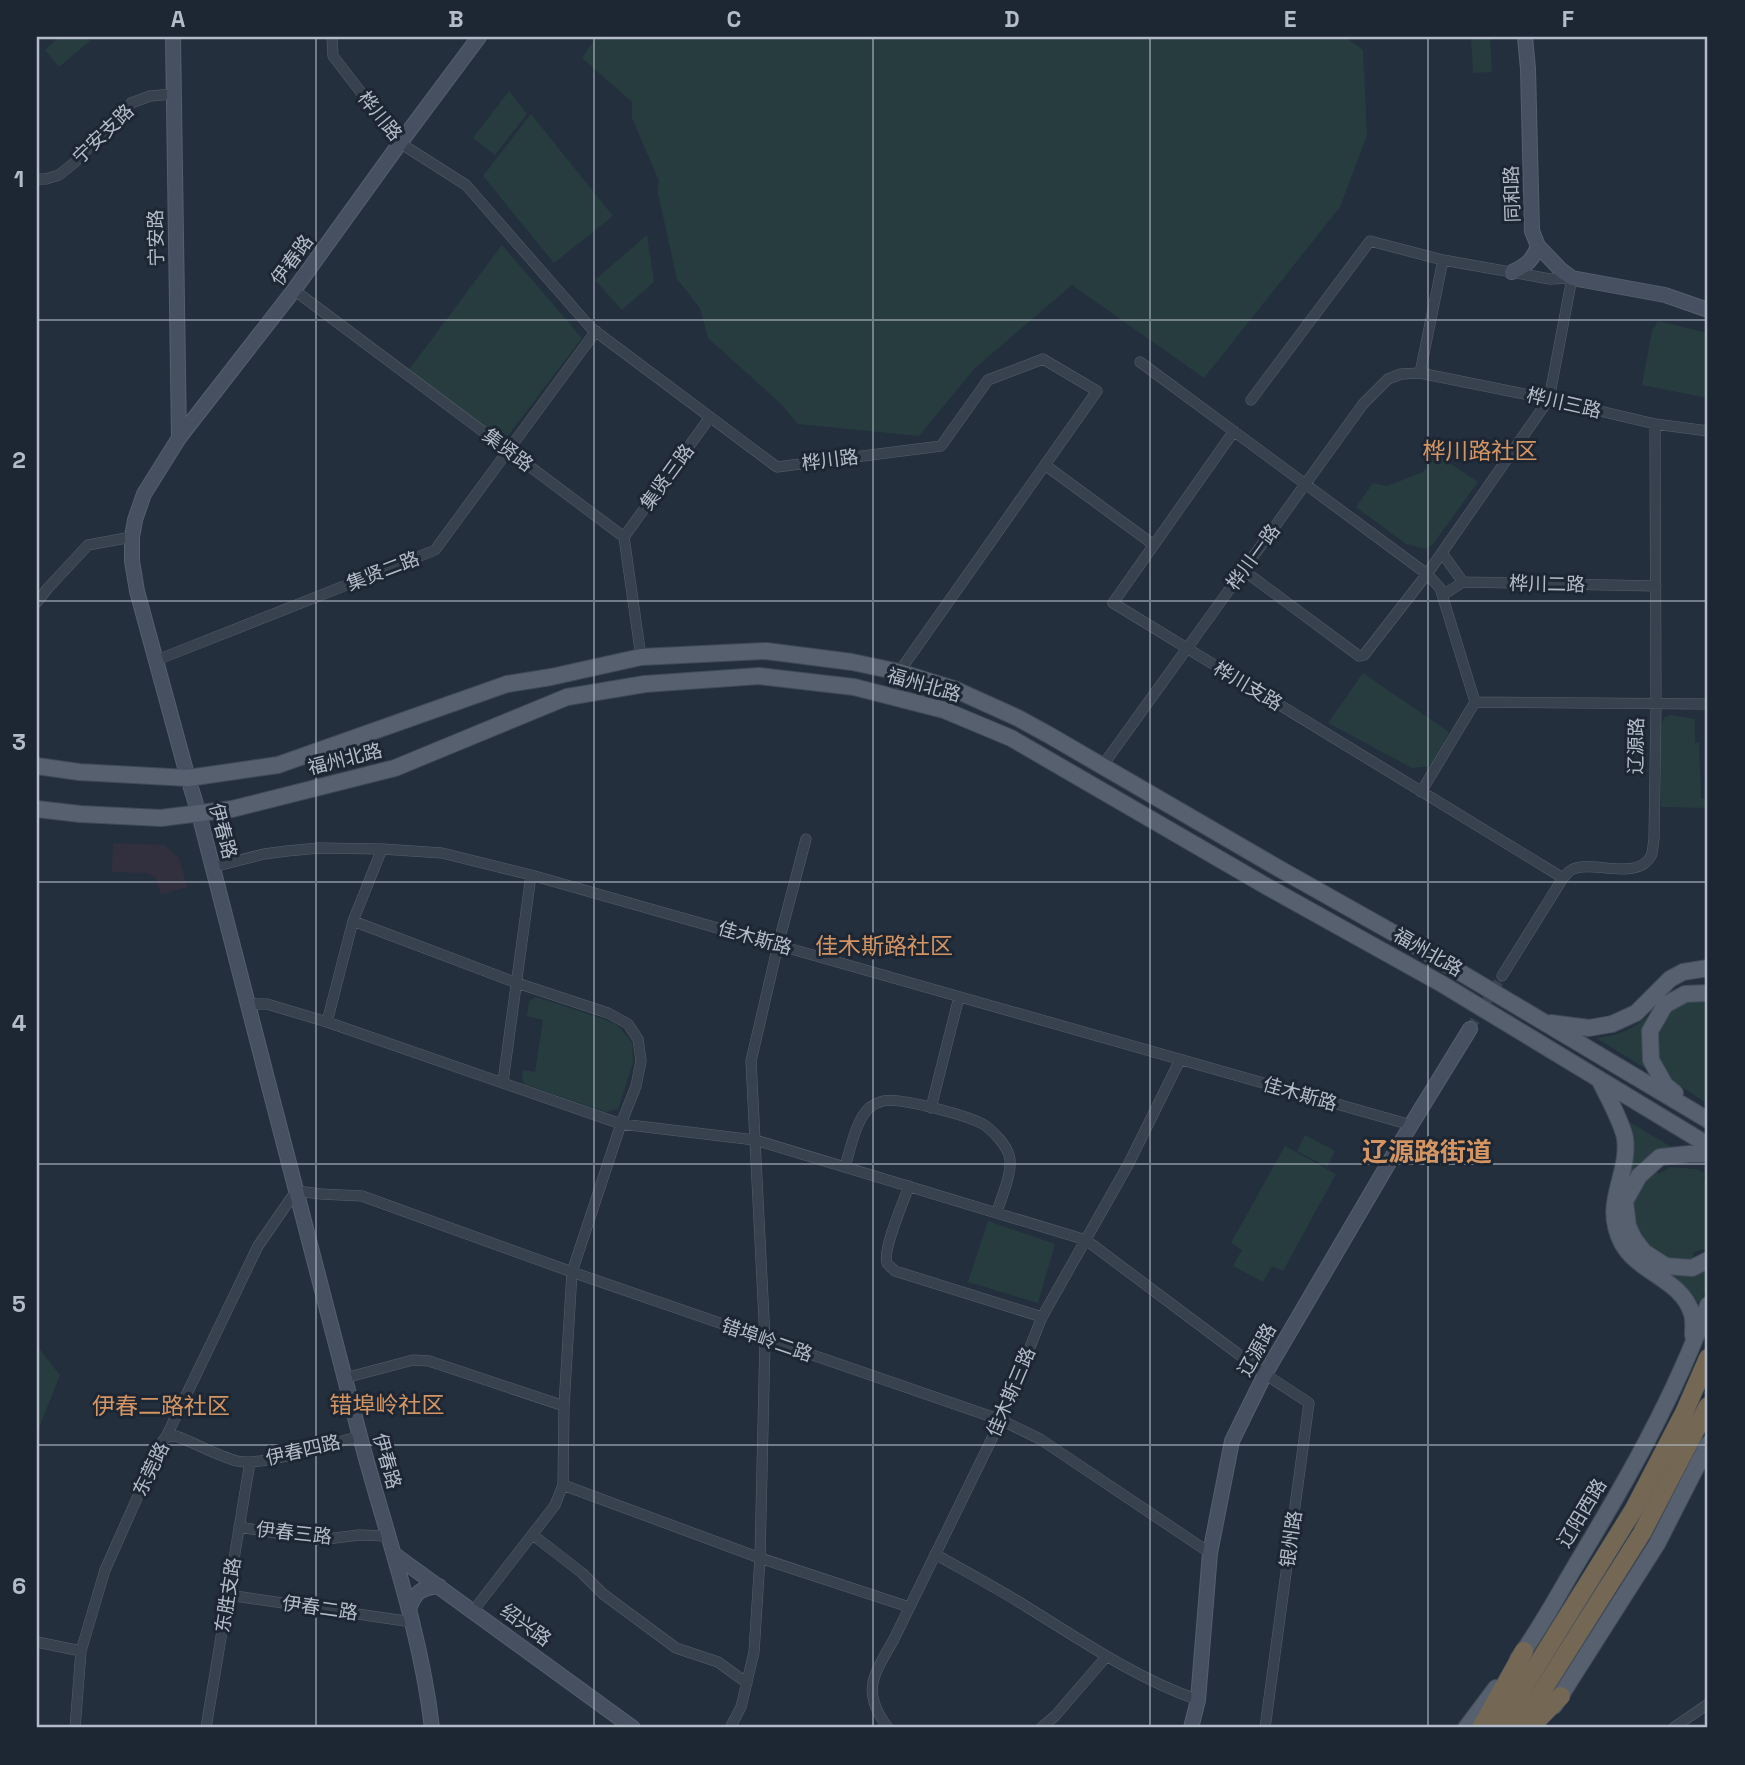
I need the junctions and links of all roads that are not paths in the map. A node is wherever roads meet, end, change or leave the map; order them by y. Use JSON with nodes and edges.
{"nodes":[{"id":1,"x":173,"y":37,"type":"edge"},
{"id":2,"x":332,"y":37,"type":"edge"},
{"id":3,"x":479,"y":37,"type":"edge"},
{"id":4,"x":1525,"y":37,"type":"edge"},
{"id":5,"x":173,"y":94,"type":"junction"},
{"id":6,"x":400,"y":142,"type":"junction"},
{"id":7,"x":37,"y":179,"type":"edge"},
{"id":8,"x":1538,"y":246,"type":"junction"},
{"id":9,"x":1443,"y":260,"type":"junction"},
{"id":10,"x":1512,"y":272,"type":"junction"},
{"id":11,"x":1572,"y":278,"type":"junction"},
{"id":12,"x":294,"y":290,"type":"junction"},
{"id":13,"x":1708,"y":310,"type":"edge"},
{"id":14,"x":596,"y":331,"type":"junction"},
{"id":15,"x":1140,"y":362,"type":"dead end"},
{"id":16,"x":1420,"y":373,"type":"junction"},
{"id":17,"x":1549,"y":399,"type":"junction"},
{"id":18,"x":1251,"y":400,"type":"dead end"},
{"id":19,"x":710,"y":417,"type":"junction"},
{"id":20,"x":1655,"y":425,"type":"junction"},
{"id":21,"x":1234,"y":431,"type":"junction"},
{"id":22,"x":1708,"y":431,"type":"edge"},
{"id":23,"x":179,"y":438,"type":"junction"},
{"id":24,"x":509,"y":450,"type":"junction"},
{"id":25,"x":1045,"y":465,"type":"junction"},
{"id":26,"x":1306,"y":485,"type":"junction"},
{"id":27,"x":132,"y":537,"type":"junction"},
{"id":28,"x":624,"y":537,"type":"junction"},
{"id":29,"x":1154,"y":545,"type":"junction"},
{"id":30,"x":1441,"y":553,"type":"junction"},
{"id":31,"x":1243,"y":570,"type":"junction"},
{"id":32,"x":1427,"y":574,"type":"junction"},
{"id":33,"x":1463,"y":582,"type":"junction"},
{"id":34,"x":1656,"y":586,"type":"junction"},
{"id":35,"x":1443,"y":596,"type":"junction"},
{"id":36,"x":37,"y":602,"type":"edge"},
{"id":37,"x":1186,"y":648,"type":"junction"},
{"id":38,"x":641,"y":657,"type":"junction"},
{"id":39,"x":157,"y":660,"type":"junction"},
{"id":40,"x":899,"y":672,"type":"junction"},
{"id":41,"x":893,"y":697,"type":"junction"},
{"id":42,"x":1475,"y":702,"type":"junction"},
{"id":43,"x":1708,"y":704,"type":"edge"},
{"id":44,"x":1656,"y":705,"type":"junction"},
{"id":45,"x":1103,"y":765,"type":"junction"},
{"id":46,"x":37,"y":766,"type":"edge"},
{"id":47,"x":188,"y":778,"type":"junction"},
{"id":48,"x":1421,"y":792,"type":"junction"},
{"id":49,"x":37,"y":809,"type":"edge"},
{"id":50,"x":199,"y":814,"type":"junction"},
{"id":51,"x":806,"y":839,"type":"dead end"},
{"id":52,"x":382,"y":849,"type":"junction"},
{"id":53,"x":213,"y":867,"type":"junction"},
{"id":54,"x":531,"y":875,"type":"junction"},
{"id":55,"x":1563,"y":878,"type":"junction"},
{"id":56,"x":353,"y":921,"type":"junction"},
{"id":57,"x":778,"y":945,"type":"junction"},
{"id":58,"x":1708,"y":968,"type":"edge"},
{"id":59,"x":1502,"y":976,"type":"tunnel mouth"},
{"id":60,"x":517,"y":983,"type":"junction"},
{"id":61,"x":1708,"y":993,"type":"edge"},
{"id":62,"x":959,"y":997,"type":"junction"},
{"id":63,"x":248,"y":1004,"type":"junction"},
{"id":64,"x":327,"y":1022,"type":"junction"},
{"id":65,"x":1544,"y":1022,"type":"junction"},
{"id":66,"x":1470,"y":1029,"type":"tunnel mouth"},
{"id":67,"x":1180,"y":1060,"type":"junction"},
{"id":68,"x":1599,"y":1079,"type":"junction"},
{"id":69,"x":503,"y":1082,"type":"junction"},
{"id":70,"x":931,"y":1108,"type":"junction"},
{"id":71,"x":1708,"y":1119,"type":"edge"},
{"id":72,"x":621,"y":1124,"type":"junction"},
{"id":73,"x":1411,"y":1125,"type":"junction"},
{"id":74,"x":755,"y":1140,"type":"junction"},
{"id":75,"x":1708,"y":1145,"type":"edge"},
{"id":76,"x":1708,"y":1154,"type":"edge"},
{"id":77,"x":845,"y":1167,"type":"junction"},
{"id":78,"x":909,"y":1186,"type":"junction"},
{"id":79,"x":296,"y":1191,"type":"junction"},
{"id":80,"x":997,"y":1212,"type":"junction"},
{"id":81,"x":1086,"y":1240,"type":"junction"},
{"id":82,"x":1708,"y":1260,"type":"edge"},
{"id":83,"x":572,"y":1272,"type":"junction"},
{"id":84,"x":1708,"y":1305,"type":"edge"},
{"id":85,"x":1042,"y":1317,"type":"junction"},
{"id":86,"x":765,"y":1339,"type":"junction"},
{"id":87,"x":1693,"y":1347,"type":"junction"},
{"id":88,"x":1708,"y":1358,"type":"edge"},
{"id":89,"x":1265,"y":1374,"type":"junction"},
{"id":90,"x":345,"y":1378,"type":"junction"},
{"id":91,"x":564,"y":1406,"type":"junction"},
{"id":92,"x":1708,"y":1406,"type":"edge"},
{"id":93,"x":1001,"y":1420,"type":"junction"},
{"id":94,"x":360,"y":1436,"type":"junction"},
{"id":95,"x":166,"y":1437,"type":"junction"},
{"id":96,"x":1708,"y":1444,"type":"edge"},
{"id":97,"x":250,"y":1462,"type":"junction"},
{"id":98,"x":563,"y":1485,"type":"junction"},
{"id":99,"x":239,"y":1527,"type":"junction"},
{"id":100,"x":533,"y":1535,"type":"junction"},
{"id":101,"x":390,"y":1536,"type":"junction"},
{"id":102,"x":1210,"y":1553,"type":"junction"},
{"id":103,"x":935,"y":1554,"type":"junction"},
{"id":104,"x":395,"y":1555,"type":"junction"},
{"id":105,"x":760,"y":1558,"type":"junction"},
{"id":106,"x":439,"y":1586,"type":"junction"},
{"id":107,"x":228,"y":1595,"type":"junction"},
{"id":108,"x":909,"y":1607,"type":"junction"},
{"id":109,"x":473,"y":1611,"type":"junction"},
{"id":110,"x":411,"y":1615,"type":"junction"},
{"id":111,"x":37,"y":1642,"type":"edge"},
{"id":112,"x":81,"y":1651,"type":"junction"},
{"id":113,"x":1524,"y":1651,"type":"junction"},
{"id":114,"x":1106,"y":1657,"type":"junction"},
{"id":115,"x":747,"y":1683,"type":"junction"},
{"id":116,"x":1561,"y":1696,"type":"junction"},
{"id":117,"x":1198,"y":1700,"type":"junction"},
{"id":118,"x":1708,"y":1704,"type":"edge"},
{"id":119,"x":75,"y":1728,"type":"edge"},
{"id":120,"x":206,"y":1728,"type":"edge"},
{"id":121,"x":432,"y":1728,"type":"edge"},
{"id":122,"x":633,"y":1728,"type":"edge"},
{"id":123,"x":730,"y":1728,"type":"edge"},
{"id":124,"x":888,"y":1728,"type":"edge"},
{"id":125,"x":1041,"y":1728,"type":"edge"},
{"id":126,"x":1191,"y":1728,"type":"edge"},
{"id":127,"x":1265,"y":1728,"type":"edge"},
{"id":128,"x":1466,"y":1728,"type":"edge"},
{"id":129,"x":1481,"y":1728,"type":"edge"},
{"id":130,"x":1498,"y":1728,"type":"edge"},
{"id":131,"x":1519,"y":1728,"type":"edge"},
{"id":132,"x":1530,"y":1728,"type":"edge"},
{"id":133,"x":1540,"y":1728,"type":"edge"},
{"id":134,"x":1673,"y":1728,"type":"edge"}],
"edges":[{"from":1,"to":5,"type":"street","name":"宁安路"},
{"from":2,"to":6,"type":"street","name":"桦川路"},
{"from":3,"to":6,"type":"street","name":"伊春路"},
{"from":4,"to":8,"type":"street","name":"同和路"},
{"from":5,"to":7,"type":"street","name":"宁安支路"},
{"from":5,"to":23,"type":"street","name":"宁安路"},
{"from":6,"to":12,"type":"street","name":"伊春路"},
{"from":6,"to":14,"type":"street","name":"桦川路"},
{"from":8,"to":10,"type":"street"},
{"from":8,"to":11,"type":"street","name":"同和路"},
{"from":9,"to":10,"type":"street"},
{"from":9,"to":16,"type":"street"},
{"from":9,"to":18,"type":"street"},
{"from":10,"to":11,"type":"street"},
{"from":11,"to":13,"type":"street"},
{"from":11,"to":17,"type":"street"},
{"from":12,"to":23,"type":"street","name":"伊春路"},
{"from":12,"to":24,"type":"street","name":"集贤路"},
{"from":14,"to":19,"type":"street","name":"桦川路"},
{"from":14,"to":24,"type":"street","name":"集贤二路"},
{"from":15,"to":21,"type":"street"},
{"from":16,"to":17,"type":"street","name":"桦川三路"},
{"from":16,"to":26,"type":"street","name":"桦川一路"},
{"from":17,"to":20,"type":"street","name":"桦川三路"},
{"from":17,"to":30,"type":"street"},
{"from":19,"to":25,"type":"street","name":"桦川路"},
{"from":19,"to":28,"type":"street","name":"集贤三路"},
{"from":20,"to":22,"type":"street","name":"桦川三路"},
{"from":20,"to":34,"type":"street","name":"辽源路"},
{"from":21,"to":26,"type":"street"},
{"from":21,"to":29,"type":"street","name":"桦川支路"},
{"from":23,"to":27,"type":"street","name":"伊春路"},
{"from":24,"to":28,"type":"street","name":"集贤路"},
{"from":24,"to":39,"type":"street","name":"集贤二路"},
{"from":25,"to":29,"type":"street"},
{"from":25,"to":40,"type":"street","name":"桦川路"},
{"from":26,"to":31,"type":"street","name":"桦川一路"},
{"from":26,"to":32,"type":"street"},
{"from":27,"to":36,"type":"street"},
{"from":27,"to":39,"type":"street","name":"伊春路"},
{"from":28,"to":38,"type":"street"},
{"from":29,"to":37,"type":"street","name":"桦川支路"},
{"from":30,"to":32,"type":"street"},
{"from":30,"to":33,"type":"street"},
{"from":31,"to":32,"type":"street"},
{"from":31,"to":37,"type":"street","name":"桦川一路"},
{"from":32,"to":35,"type":"street"},
{"from":33,"to":34,"type":"street","name":"桦川二路"},
{"from":33,"to":35,"type":"street"},
{"from":34,"to":44,"type":"street","name":"辽源路"},
{"from":35,"to":42,"type":"street"},
{"from":37,"to":45,"type":"street","name":"桦川一路"},
{"from":37,"to":48,"type":"street","name":"桦川支路"},
{"from":38,"to":40,"type":"main road","name":"福州北路"},
{"from":38,"to":47,"type":"main road","name":"福州北路"},
{"from":39,"to":47,"type":"street","name":"伊春路"},
{"from":40,"to":41,"type":"street","name":"桦川路"},
{"from":40,"to":45,"type":"main road","name":"福州北路"},
{"from":41,"to":50,"type":"main road","name":"福州北路"},
{"from":41,"to":68,"type":"main road","name":"福州北路"},
{"from":42,"to":44,"type":"street"},
{"from":42,"to":48,"type":"street"},
{"from":43,"to":44,"type":"street"},
{"from":44,"to":55,"type":"street","name":"辽源路"},
{"from":45,"to":65,"type":"main road","name":"福州北路"},
{"from":46,"to":47,"type":"main road","name":"福州北路"},
{"from":47,"to":50,"type":"street","name":"伊春路"},
{"from":48,"to":55,"type":"street","name":"桦川支路"},
{"from":49,"to":50,"type":"main road","name":"福州北路"},
{"from":50,"to":53,"type":"street","name":"伊春路"},
{"from":51,"to":57,"type":"street"},
{"from":52,"to":53,"type":"street","name":"佳木斯路"},
{"from":52,"to":54,"type":"street","name":"佳木斯路"},
{"from":52,"to":56,"type":"street"},
{"from":53,"to":63,"type":"street","name":"伊春路"},
{"from":54,"to":57,"type":"street","name":"佳木斯路"},
{"from":54,"to":60,"type":"street"},
{"from":55,"to":59,"type":"street"},
{"from":56,"to":60,"type":"street"},
{"from":56,"to":64,"type":"street"},
{"from":57,"to":62,"type":"street","name":"佳木斯路"},
{"from":57,"to":74,"type":"street"},
{"from":58,"to":65,"type":"main road"},
{"from":60,"to":69,"type":"street"},
{"from":60,"to":72,"type":"street"},
{"from":61,"to":71,"type":"main road"},
{"from":62,"to":67,"type":"street","name":"佳木斯路"},
{"from":62,"to":70,"type":"street"},
{"from":63,"to":64,"type":"street"},
{"from":63,"to":79,"type":"street","name":"伊春路"},
{"from":64,"to":69,"type":"street"},
{"from":65,"to":71,"type":"main road","name":"福州北路"},
{"from":66,"to":73,"type":"street","name":"辽源路"},
{"from":67,"to":73,"type":"street","name":"佳木斯路"},
{"from":67,"to":81,"type":"street","name":"佳木斯三路"},
{"from":68,"to":75,"type":"main road","name":"福州北路"},
{"from":68,"to":87,"type":"main road"},
{"from":69,"to":72,"type":"street"},
{"from":70,"to":77,"type":"street"},
{"from":70,"to":80,"type":"street"},
{"from":72,"to":74,"type":"street"},
{"from":72,"to":83,"type":"street"},
{"from":73,"to":89,"type":"street","name":"辽源路"},
{"from":74,"to":77,"type":"street"},
{"from":74,"to":86,"type":"street"},
{"from":76,"to":82,"type":"main road"},
{"from":77,"to":78,"type":"street"},
{"from":78,"to":80,"type":"street"},
{"from":78,"to":85,"type":"street"},
{"from":79,"to":83,"type":"street","name":"错埠岭二路"},
{"from":79,"to":90,"type":"street","name":"伊春路"},
{"from":79,"to":95,"type":"street","name":"东莞路"},
{"from":80,"to":81,"type":"street"},
{"from":81,"to":85,"type":"street","name":"佳木斯三路"},
{"from":81,"to":89,"type":"street"},
{"from":83,"to":86,"type":"street","name":"错埠岭二路"},
{"from":83,"to":91,"type":"street"},
{"from":84,"to":87,"type":"main road","name":"辽阳西路"},
{"from":85,"to":93,"type":"street","name":"佳木斯三路"},
{"from":86,"to":93,"type":"street","name":"错埠岭二路"},
{"from":86,"to":105,"type":"street"},
{"from":87,"to":113,"type":"main road","name":"辽阳西路"},
{"from":88,"to":130,"type":"highway"},
{"from":89,"to":102,"type":"street","name":"辽源路"},
{"from":89,"to":127,"type":"street","name":"银州路"},
{"from":90,"to":91,"type":"street"},
{"from":90,"to":94,"type":"street","name":"伊春路"},
{"from":91,"to":98,"type":"street"},
{"from":92,"to":131,"type":"highway"},
{"from":93,"to":102,"type":"street","name":"错埠岭二路"},
{"from":93,"to":103,"type":"street","name":"佳木斯三路"},
{"from":94,"to":97,"type":"street","name":"伊春四路"},
{"from":94,"to":101,"type":"street","name":"伊春路"},
{"from":95,"to":97,"type":"street","name":"伊春四路"},
{"from":95,"to":112,"type":"street","name":"东莞路"},
{"from":96,"to":116,"type":"main road"},
{"from":97,"to":99,"type":"street","name":"东胜支路"},
{"from":98,"to":100,"type":"street"},
{"from":98,"to":105,"type":"street"},
{"from":99,"to":101,"type":"street","name":"伊春三路"},
{"from":99,"to":107,"type":"street","name":"东胜支路"},
{"from":100,"to":109,"type":"street"},
{"from":100,"to":115,"type":"street"},
{"from":101,"to":104,"type":"street","name":"伊春路"},
{"from":102,"to":117,"type":"street","name":"辽源路"},
{"from":103,"to":108,"type":"street","name":"佳木斯三路"},
{"from":103,"to":114,"type":"street"},
{"from":104,"to":106,"type":"street","name":"绍兴路"},
{"from":104,"to":110,"type":"street","name":"伊春路"},
{"from":105,"to":108,"type":"street"},
{"from":105,"to":115,"type":"street"},
{"from":106,"to":109,"type":"street","name":"绍兴路"},
{"from":106,"to":110,"type":"street"},
{"from":107,"to":110,"type":"street","name":"伊春二路"},
{"from":107,"to":120,"type":"street","name":"东胜支路"},
{"from":108,"to":124,"type":"street","name":"佳木斯三路"},
{"from":109,"to":122,"type":"street","name":"绍兴路"},
{"from":110,"to":121,"type":"street","name":"伊春路"},
{"from":111,"to":112,"type":"street"},
{"from":112,"to":119,"type":"street","name":"东莞路"},
{"from":113,"to":128,"type":"main road","name":"辽阳西路"},
{"from":113,"to":129,"type":"highway"},
{"from":114,"to":117,"type":"street"},
{"from":114,"to":125,"type":"street"},
{"from":115,"to":123,"type":"street"},
{"from":116,"to":132,"type":"highway"},
{"from":116,"to":133,"type":"main road"},
{"from":117,"to":126,"type":"street","name":"辽源路"},
{"from":118,"to":134,"type":"street"}]}
